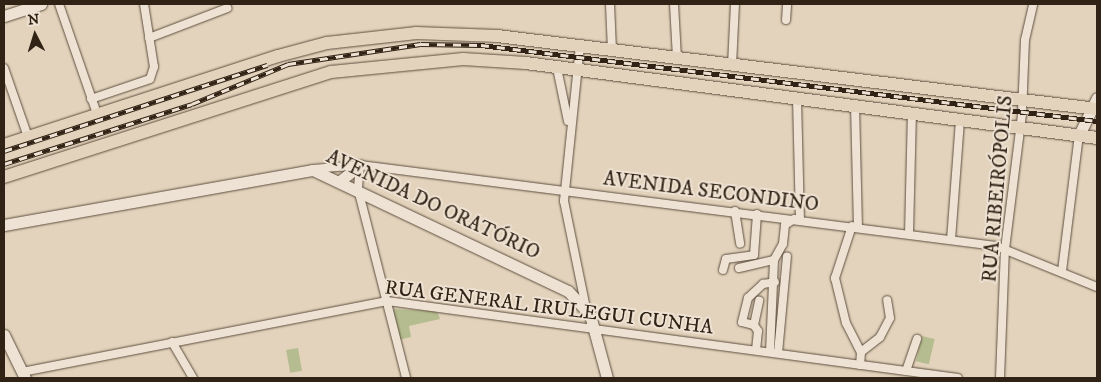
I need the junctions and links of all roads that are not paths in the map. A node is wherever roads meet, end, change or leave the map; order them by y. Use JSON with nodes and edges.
{"nodes":[{"id":1,"x":41,"y":4,"type":"edge"},
{"id":2,"x":59,"y":4,"type":"edge"},
{"id":3,"x":144,"y":4,"type":"edge"},
{"id":4,"x":610,"y":4,"type":"edge"},
{"id":5,"x":674,"y":4,"type":"edge"},
{"id":6,"x":734,"y":4,"type":"edge"},
{"id":7,"x":787,"y":4,"type":"edge"},
{"id":8,"x":1033,"y":4,"type":"edge"},
{"id":9,"x":20,"y":7,"type":"edge"},
{"id":10,"x":227,"y":8,"type":"dead end"},
{"id":11,"x":4,"y":16,"type":"edge"},
{"id":12,"x":786,"y":20,"type":"dead end"},
{"id":13,"x":149,"y":38,"type":"junction"},
{"id":14,"x":580,"y":46,"type":"junction"},
{"id":15,"x":612,"y":49,"type":"junction"},
{"id":16,"x":677,"y":57,"type":"junction"},
{"id":17,"x":732,"y":65,"type":"junction"},
{"id":18,"x":4,"y":68,"type":"edge"},
{"id":19,"x":557,"y":68,"type":"junction"},
{"id":20,"x":577,"y":70,"type":"junction"},
{"id":21,"x":797,"y":98,"type":"junction"},
{"id":22,"x":91,"y":99,"type":"junction"},
{"id":23,"x":1023,"y":100,"type":"junction"},
{"id":24,"x":855,"y":105,"type":"junction"},
{"id":25,"x":1096,"y":105,"type":"edge"},
{"id":26,"x":912,"y":113,"type":"junction"},
{"id":27,"x":97,"y":114,"type":"junction"},
{"id":28,"x":960,"y":119,"type":"junction"},
{"id":29,"x":570,"y":128,"type":"junction"},
{"id":30,"x":1021,"y":128,"type":"junction"},
{"id":31,"x":1079,"y":135,"type":"junction"},
{"id":32,"x":28,"y":137,"type":"junction"},
{"id":33,"x":1097,"y":138,"type":"edge"},
{"id":34,"x":4,"y":145,"type":"edge"},
{"id":35,"x":360,"y":165,"type":"junction"},
{"id":36,"x":313,"y":170,"type":"junction"},
{"id":37,"x":4,"y":177,"type":"edge"},
{"id":38,"x":341,"y":180,"type":"junction"},
{"id":39,"x":358,"y":189,"type":"junction"},
{"id":40,"x":565,"y":190,"type":"junction"},
{"id":41,"x":735,"y":211,"type":"junction"},
{"id":42,"x":757,"y":214,"type":"junction"},
{"id":43,"x":797,"y":219,"type":"junction"},
{"id":44,"x":4,"y":225,"type":"edge"},
{"id":45,"x":855,"y":226,"type":"junction"},
{"id":46,"x":909,"y":234,"type":"junction"},
{"id":47,"x":951,"y":240,"type":"junction"},
{"id":48,"x":740,"y":244,"type":"dead end"},
{"id":49,"x":1005,"y":248,"type":"junction"},
{"id":50,"x":787,"y":256,"type":"dead end"},
{"id":51,"x":774,"y":260,"type":"junction"},
{"id":52,"x":739,"y":268,"type":"dead end"},
{"id":53,"x":723,"y":270,"type":"dead end"},
{"id":54,"x":1062,"y":271,"type":"junction"},
{"id":55,"x":775,"y":282,"type":"junction"},
{"id":56,"x":1097,"y":287,"type":"edge"},
{"id":57,"x":887,"y":300,"type":"dead end"},
{"id":58,"x":387,"y":301,"type":"junction"},
{"id":59,"x":758,"y":301,"type":"dead end"},
{"id":60,"x":586,"y":308,"type":"junction"},
{"id":61,"x":754,"y":325,"type":"junction"},
{"id":62,"x":594,"y":329,"type":"junction"},
{"id":63,"x":4,"y":335,"type":"edge"},
{"id":64,"x":917,"y":338,"type":"dead end"},
{"id":65,"x":172,"y":342,"type":"junction"},
{"id":66,"x":756,"y":350,"type":"junction"},
{"id":67,"x":861,"y":352,"type":"junction"},
{"id":68,"x":774,"y":353,"type":"junction"},
{"id":69,"x":860,"y":365,"type":"junction"},
{"id":70,"x":906,"y":371,"type":"junction"},
{"id":71,"x":23,"y":375,"type":"edge"},
{"id":72,"x":193,"y":378,"type":"edge"},
{"id":73,"x":406,"y":378,"type":"edge"},
{"id":74,"x":607,"y":378,"type":"edge"},
{"id":75,"x":958,"y":378,"type":"edge"},
{"id":76,"x":1000,"y":378,"type":"edge"}],
"edges":[{"from":1,"to":9,"type":"main road"},
{"from":2,"to":22,"type":"street"},
{"from":3,"to":13,"type":"street"},
{"from":4,"to":15,"type":"street"},
{"from":5,"to":16,"type":"street"},
{"from":6,"to":17,"type":"street"},
{"from":7,"to":12,"type":"street"},
{"from":8,"to":23,"type":"street","name":"RUA RIBEIRÓPOLIS"},
{"from":9,"to":11,"type":"main road"},
{"from":10,"to":13,"type":"street"},
{"from":13,"to":22,"type":"street"},
{"from":14,"to":15,"type":"main road"},
{"from":14,"to":20,"type":"street"},
{"from":14,"to":27,"type":"main road"},
{"from":15,"to":16,"type":"main road"},
{"from":16,"to":17,"type":"main road"},
{"from":17,"to":23,"type":"main road"},
{"from":18,"to":32,"type":"street"},
{"from":19,"to":20,"type":"main road"},
{"from":19,"to":29,"type":"street"},
{"from":19,"to":37,"type":"main road"},
{"from":20,"to":21,"type":"main road"},
{"from":20,"to":29,"type":"street"},
{"from":21,"to":24,"type":"main road"},
{"from":21,"to":43,"type":"street"},
{"from":22,"to":27,"type":"street"},
{"from":23,"to":25,"type":"main road"},
{"from":23,"to":30,"type":"street","name":"RUA RIBEIRÓPOLIS"},
{"from":24,"to":26,"type":"main road"},
{"from":24,"to":45,"type":"street"},
{"from":25,"to":31,"type":"main road"},
{"from":26,"to":28,"type":"main road"},
{"from":26,"to":46,"type":"street"},
{"from":27,"to":32,"type":"main road"},
{"from":28,"to":30,"type":"main road"},
{"from":28,"to":47,"type":"street"},
{"from":29,"to":40,"type":"street"},
{"from":30,"to":31,"type":"main road"},
{"from":30,"to":49,"type":"street","name":"RUA RIBEIRÓPOLIS"},
{"from":31,"to":33,"type":"main road"},
{"from":31,"to":54,"type":"street"},
{"from":32,"to":34,"type":"main road"},
{"from":35,"to":36,"type":"street","name":"AVENIDA SECONDINO"},
{"from":35,"to":38,"type":"main road"},
{"from":35,"to":39,"type":"street"},
{"from":35,"to":40,"type":"street","name":"AVENIDA SECONDINO"},
{"from":36,"to":38,"type":"main road","name":"AVENIDA DO ORATÓRIO"},
{"from":36,"to":44,"type":"main road","name":"AVENIDA DO ORATÓRIO"},
{"from":38,"to":39,"type":"main road","name":"AVENIDA DO ORATÓRIO"},
{"from":39,"to":58,"type":"street"},
{"from":39,"to":60,"type":"main road","name":"AVENIDA DO ORATÓRIO"},
{"from":40,"to":41,"type":"street","name":"AVENIDA SECONDINO"},
{"from":40,"to":60,"type":"street"},
{"from":41,"to":42,"type":"street","name":"AVENIDA SECONDINO"},
{"from":41,"to":48,"type":"street"},
{"from":42,"to":43,"type":"street","name":"AVENIDA SECONDINO"},
{"from":42,"to":53,"type":"street"},
{"from":43,"to":45,"type":"street","name":"AVENIDA SECONDINO"},
{"from":43,"to":51,"type":"street"},
{"from":45,"to":46,"type":"street","name":"AVENIDA SECONDINO"},
{"from":45,"to":67,"type":"street"},
{"from":46,"to":47,"type":"street","name":"AVENIDA SECONDINO"},
{"from":47,"to":49,"type":"street","name":"AVENIDA SECONDINO"},
{"from":49,"to":54,"type":"street","name":"AVENIDA SECONDINO"},
{"from":49,"to":76,"type":"street","name":"RUA RIBEIRÓPOLIS"},
{"from":50,"to":68,"type":"street"},
{"from":51,"to":52,"type":"street"},
{"from":51,"to":55,"type":"street"},
{"from":54,"to":56,"type":"street","name":"AVENIDA SECONDINO"},
{"from":55,"to":61,"type":"street"},
{"from":55,"to":68,"type":"street"},
{"from":57,"to":67,"type":"street"},
{"from":58,"to":62,"type":"street","name":"RUA GENERAL IRULEGUI CUNHA"},
{"from":58,"to":65,"type":"street","name":"RUA GENERAL IRULEGUI CUNHA"},
{"from":58,"to":73,"type":"street"},
{"from":59,"to":61,"type":"street"},
{"from":60,"to":62,"type":"main road"},
{"from":61,"to":66,"type":"street"},
{"from":62,"to":66,"type":"street","name":"RUA GENERAL IRULEGUI CUNHA"},
{"from":62,"to":74,"type":"main road"},
{"from":63,"to":71,"type":"main road"},
{"from":64,"to":70,"type":"street"},
{"from":65,"to":71,"type":"street","name":"RUA GENERAL IRULEGUI CUNHA"},
{"from":65,"to":72,"type":"street"},
{"from":66,"to":68,"type":"street","name":"RUA GENERAL IRULEGUI CUNHA"},
{"from":67,"to":69,"type":"street"},
{"from":68,"to":69,"type":"street","name":"RUA GENERAL IRULEGUI CUNHA"},
{"from":69,"to":70,"type":"street","name":"RUA GENERAL IRULEGUI CUNHA"},
{"from":70,"to":75,"type":"street","name":"RUA GENERAL IRULEGUI CUNHA"}]}
